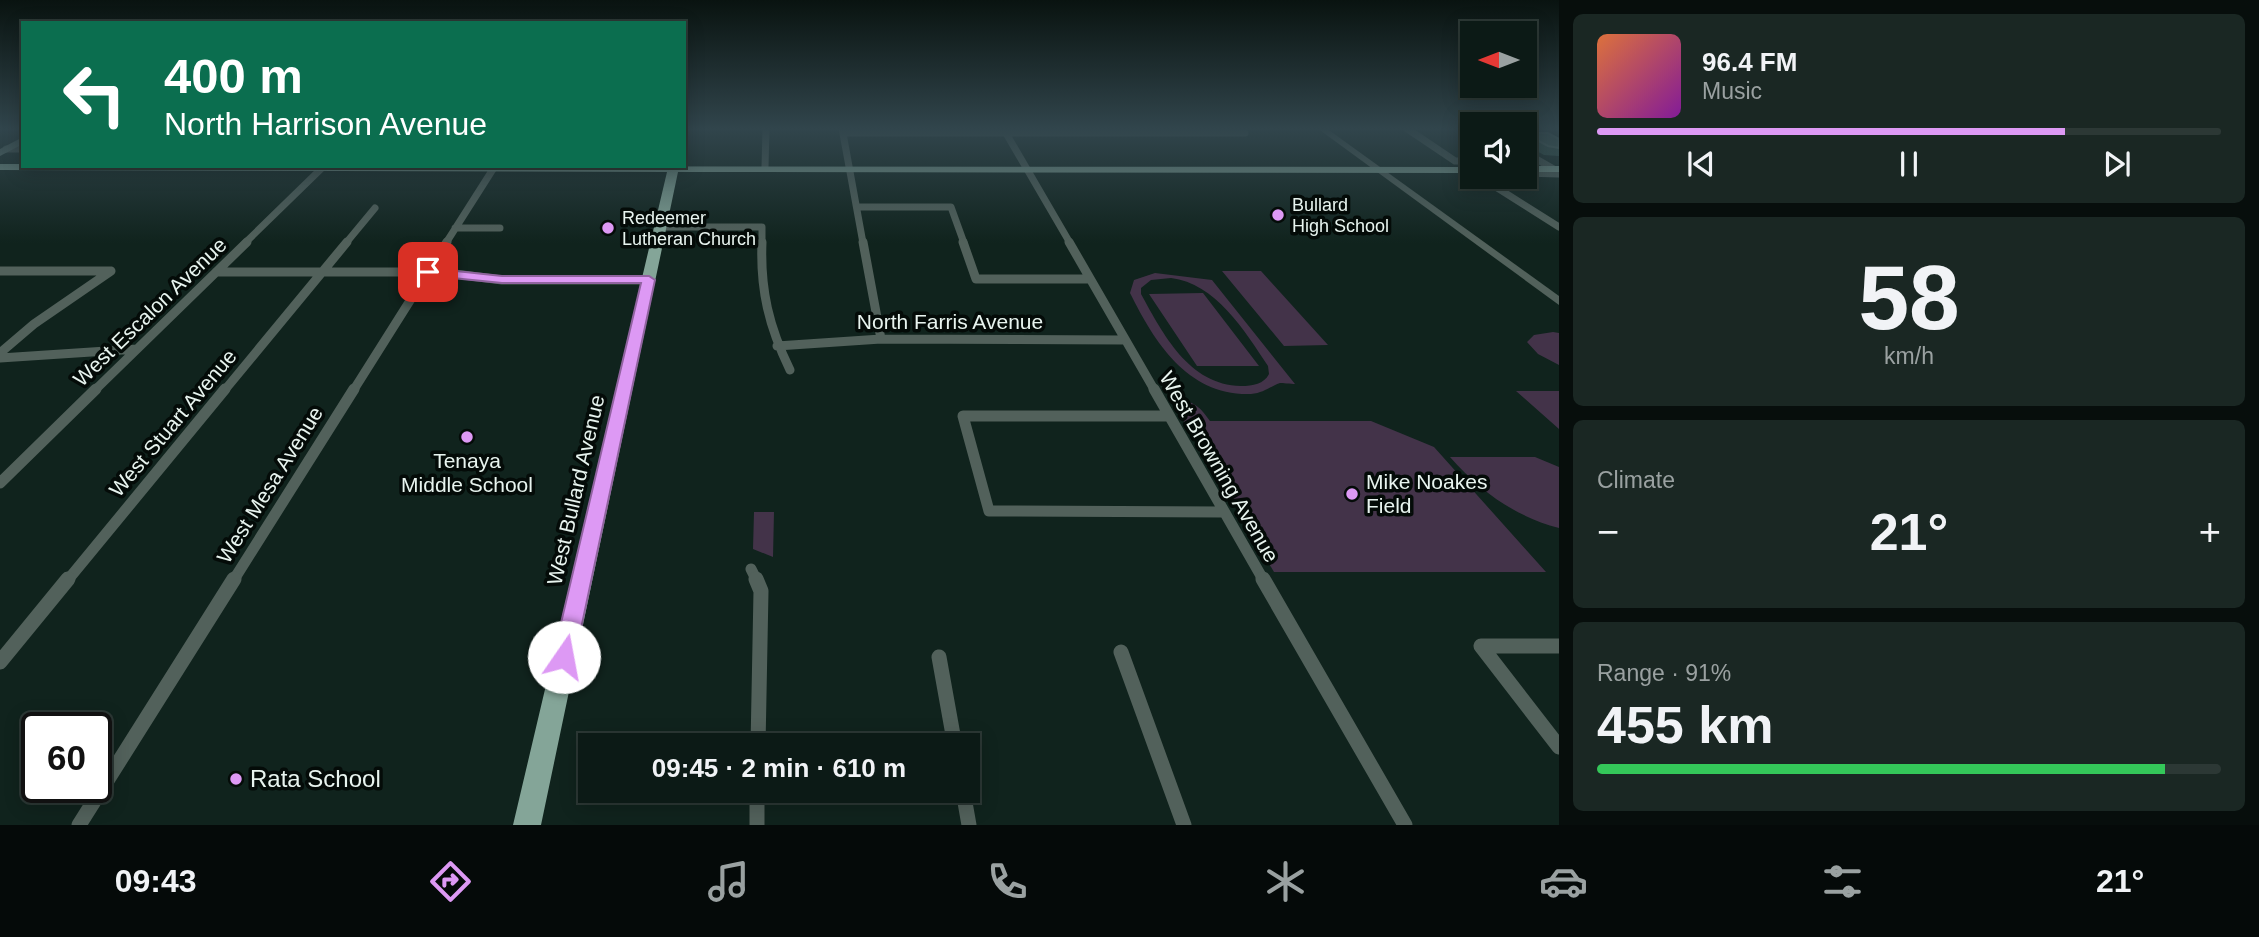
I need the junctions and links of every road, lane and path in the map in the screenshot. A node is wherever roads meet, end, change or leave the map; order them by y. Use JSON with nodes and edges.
{"nodes":[{"id":1,"x":849,"y":166,"type":"edge"},
{"id":2,"x":1024,"y":166,"type":"edge"},
{"id":3,"x":1230,"y":166,"type":"edge"},
{"id":4,"x":1424,"y":166,"type":"edge"},
{"id":5,"x":323,"y":168,"type":"edge"},
{"id":6,"x":494,"y":168,"type":"edge"},
{"id":7,"x":674,"y":168,"type":"edge"},
{"id":8,"x":1376,"y":168,"type":"junction"},
{"id":9,"x":1499,"y":189,"type":"edge"},
{"id":10,"x":858,"y":207,"type":"junction"},
{"id":11,"x":375,"y":208,"type":"dead end"},
{"id":12,"x":660,"y":227,"type":"junction"},
{"id":13,"x":1559,"y":227,"type":"edge"},
{"id":14,"x":455,"y":228,"type":"junction"},
{"id":15,"x":500,"y":228,"type":"dead end"},
{"id":16,"x":0,"y":271,"type":"edge"},
{"id":17,"x":216,"y":272,"type":"junction"},
{"id":18,"x":322,"y":272,"type":"junction"},
{"id":19,"x":428,"y":272,"type":"junction"},
{"id":20,"x":1088,"y":279,"type":"junction"},
{"id":21,"x":649,"y":280,"type":"junction"},
{"id":22,"x":1559,"y":301,"type":"edge"},
{"id":23,"x":881,"y":339,"type":"junction"},
{"id":24,"x":1124,"y":340,"type":"junction"},
{"id":25,"x":777,"y":346,"type":"junction"},
{"id":26,"x":137,"y":349,"type":"junction"},
{"id":27,"x":0,"y":356,"type":"edge"},
{"id":28,"x":790,"y":370,"type":"dead end"},
{"id":29,"x":1168,"y":416,"type":"junction"},
{"id":30,"x":0,"y":483,"type":"edge"},
{"id":31,"x":1222,"y":512,"type":"junction"},
{"id":32,"x":751,"y":569,"type":"dead end"},
{"id":33,"x":1559,"y":646,"type":"edge"},
{"id":34,"x":1121,"y":652,"type":"dead end"},
{"id":35,"x":939,"y":657,"type":"dead end"},
{"id":36,"x":0,"y":662,"type":"edge"},
{"id":37,"x":758,"y":733,"type":"edge"},
{"id":38,"x":953,"y":733,"type":"edge"},
{"id":39,"x":1559,"y":747,"type":"edge"},
{"id":40,"x":757,"y":803,"type":"edge"},
{"id":41,"x":965,"y":803,"type":"edge"},
{"id":42,"x":79,"y":825,"type":"edge"},
{"id":43,"x":527,"y":825,"type":"edge"},
{"id":44,"x":757,"y":825,"type":"edge"},
{"id":45,"x":969,"y":825,"type":"edge"},
{"id":46,"x":1185,"y":825,"type":"edge"},
{"id":47,"x":1405,"y":825,"type":"edge"}],
"edges":[{"from":1,"to":10,"type":"street"},
{"from":2,"to":20,"type":"street","name":"West Browning Avenue"},
{"from":3,"to":8,"type":"main road"},
{"from":4,"to":8,"type":"main road"},
{"from":5,"to":17,"type":"street","name":"West Escalon Avenue"},
{"from":6,"to":14,"type":"street","name":"West Mesa Avenue"},
{"from":7,"to":12,"type":"main road","name":"West Bullard Avenue"},
{"from":8,"to":22,"type":"street"},
{"from":9,"to":13,"type":"street"},
{"from":10,"to":20,"type":"street"},
{"from":10,"to":23,"type":"street"},
{"from":11,"to":18,"type":"street","name":"West Stuart Avenue"},
{"from":12,"to":21,"type":"main road","name":"West Bullard Avenue"},
{"from":12,"to":25,"type":"street"},
{"from":14,"to":15,"type":"street"},
{"from":14,"to":19,"type":"street","name":"West Mesa Avenue"},
{"from":16,"to":27,"type":"street"},
{"from":17,"to":18,"type":"street"},
{"from":17,"to":26,"type":"street","name":"West Escalon Avenue"},
{"from":18,"to":19,"type":"street"},
{"from":18,"to":36,"type":"street","name":"West Stuart Avenue"},
{"from":19,"to":21,"type":"street"},
{"from":19,"to":42,"type":"street","name":"West Mesa Avenue"},
{"from":20,"to":24,"type":"street","name":"West Browning Avenue"},
{"from":21,"to":43,"type":"main road","name":"West Bullard Avenue"},
{"from":23,"to":24,"type":"street","name":"North Farris Avenue"},
{"from":23,"to":25,"type":"street","name":"North Farris Avenue"},
{"from":24,"to":29,"type":"street","name":"West Browning Avenue"},
{"from":25,"to":28,"type":"street"},
{"from":26,"to":27,"type":"street"},
{"from":26,"to":30,"type":"street","name":"West Escalon Avenue"},
{"from":29,"to":31,"type":"street","name":"West Browning Avenue"},
{"from":29,"to":31,"type":"street"},
{"from":31,"to":47,"type":"street","name":"West Browning Avenue"},
{"from":32,"to":37,"type":"street"},
{"from":33,"to":39,"type":"street"},
{"from":34,"to":46,"type":"street"},
{"from":35,"to":38,"type":"street"},
{"from":40,"to":44,"type":"street"},
{"from":41,"to":45,"type":"street"}]}
